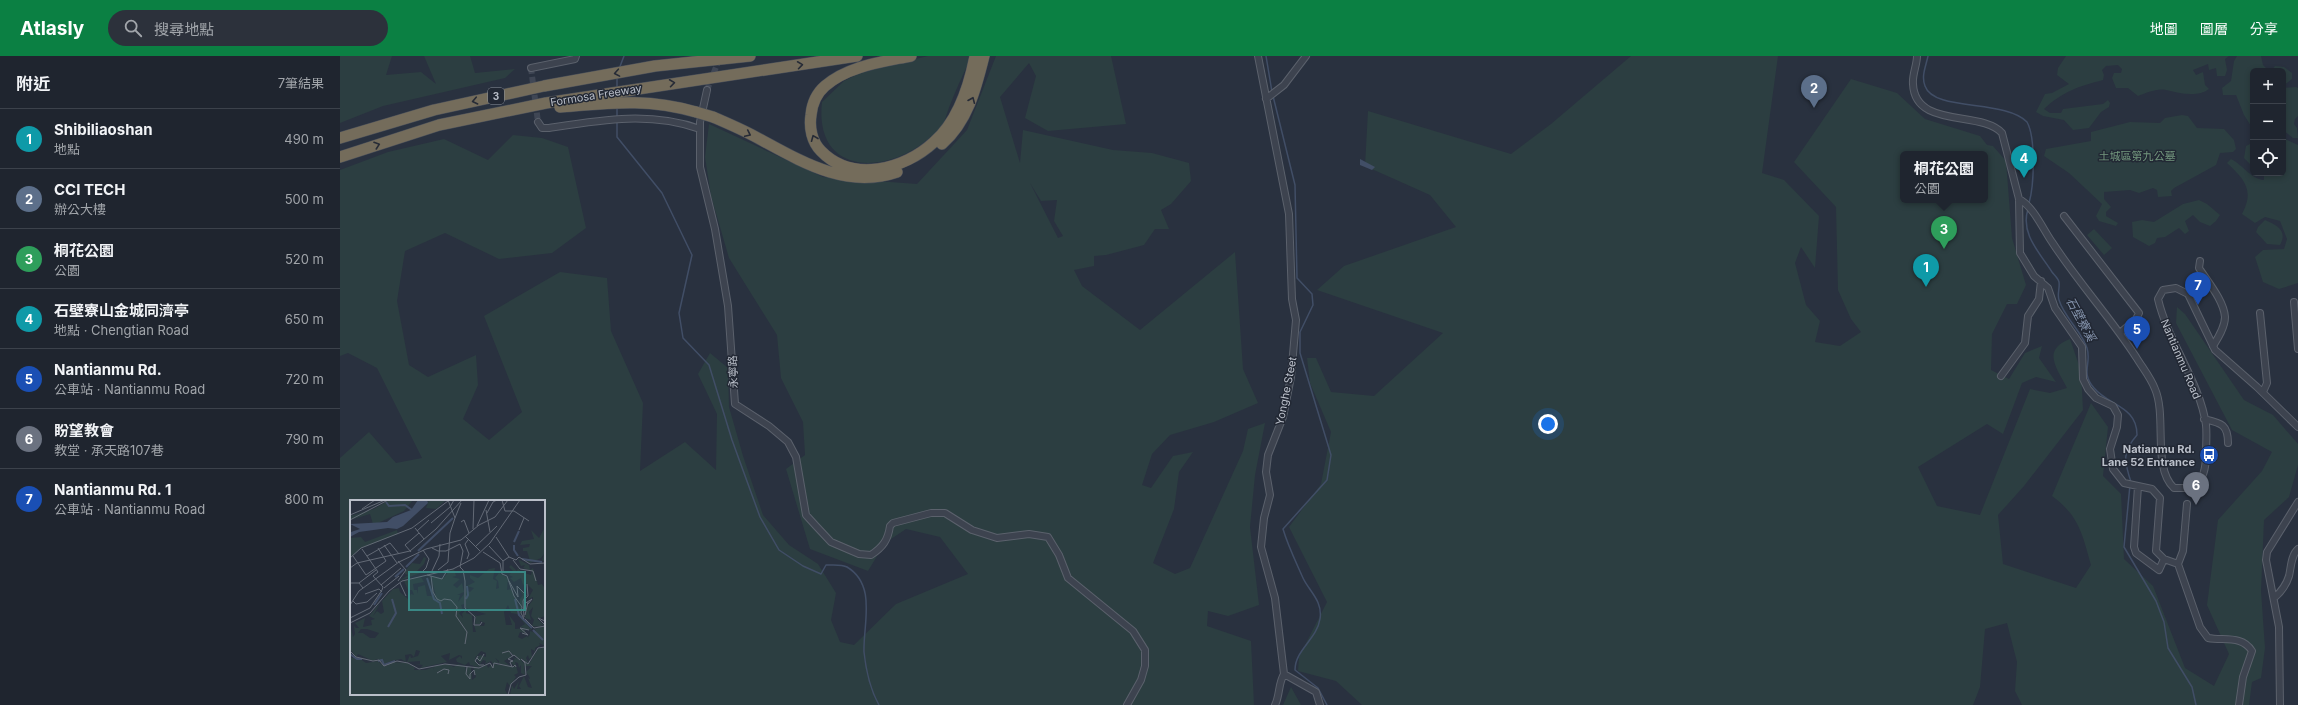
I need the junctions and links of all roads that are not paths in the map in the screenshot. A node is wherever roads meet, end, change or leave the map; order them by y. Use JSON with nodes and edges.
{"nodes":[{"id":1,"x":576,"y":56,"type":"edge"},
{"id":2,"x":694,"y":56,"type":"edge"},
{"id":3,"x":750,"y":56,"type":"edge"},
{"id":4,"x":857,"y":56,"type":"edge"},
{"id":5,"x":911,"y":56,"type":"edge"},
{"id":6,"x":975,"y":56,"type":"edge"},
{"id":7,"x":984,"y":56,"type":"edge"},
{"id":8,"x":1258,"y":56,"type":"edge"},
{"id":9,"x":1306,"y":56,"type":"edge"},
{"id":10,"x":1918,"y":56,"type":"edge"},
{"id":11,"x":655,"y":66,"type":"junction"},
{"id":12,"x":531,"y":68,"type":"dead end"},
{"id":13,"x":707,"y":90,"type":"tunnel mouth"},
{"id":14,"x":617,"y":96,"type":"junction"},
{"id":15,"x":1268,"y":98,"type":"junction"},
{"id":16,"x":698,"y":117,"type":"junction"},
{"id":17,"x":538,"y":122,"type":"dead end"},
{"id":18,"x":700,"y":129,"type":"junction"},
{"id":19,"x":340,"y":138,"type":"edge"},
{"id":20,"x":340,"y":157,"type":"edge"},
{"id":21,"x":2021,"y":200,"type":"junction"},
{"id":22,"x":2064,"y":216,"type":"dead end"},
{"id":23,"x":2200,"y":261,"type":"dead end"},
{"id":24,"x":2041,"y":282,"type":"junction"},
{"id":25,"x":2294,"y":302,"type":"dead end"},
{"id":26,"x":2260,"y":313,"type":"dead end"},
{"id":27,"x":2120,"y":333,"type":"junction"},
{"id":28,"x":2213,"y":346,"type":"junction"},
{"id":29,"x":2298,"y":349,"type":"edge"},
{"id":30,"x":2002,"y":376,"type":"dead end"},
{"id":31,"x":2263,"y":392,"type":"junction"},
{"id":32,"x":2204,"y":419,"type":"junction"},
{"id":33,"x":2298,"y":427,"type":"edge"},
{"id":34,"x":2228,"y":443,"type":"dead end"},
{"id":35,"x":2138,"y":486,"type":"junction"},
{"id":36,"x":2298,"y":502,"type":"edge"},
{"id":37,"x":2186,"y":504,"type":"dead end"},
{"id":38,"x":2298,"y":513,"type":"edge"},
{"id":39,"x":2290,"y":516,"type":"junction"},
{"id":40,"x":2298,"y":549,"type":"edge"},
{"id":41,"x":2164,"y":559,"type":"junction"},
{"id":42,"x":2178,"y":564,"type":"junction"},
{"id":43,"x":2274,"y":598,"type":"junction"},
{"id":44,"x":1284,"y":674,"type":"junction"},
{"id":45,"x":1127,"y":705,"type":"edge"},
{"id":46,"x":1275,"y":705,"type":"edge"},
{"id":47,"x":1320,"y":705,"type":"edge"},
{"id":48,"x":2239,"y":705,"type":"edge"},
{"id":49,"x":2280,"y":705,"type":"edge"}],
"edges":[{"from":1,"to":12,"type":"street"},
{"from":2,"to":11,"type":"highway"},
{"from":3,"to":11,"type":"highway","name":"Formosa Freeway","number":"3"},
{"from":14,"to":4,"type":"highway","name":"Formosa Freeway","one_way":true},
{"from":6,"to":5,"type":"highway","one_way":true},
{"from":16,"to":7,"type":"highway","one_way":true,"bridge":true},
{"from":8,"to":15,"type":"street","name":"Yonghe Steet"},
{"from":9,"to":15,"type":"street"},
{"from":10,"to":21,"type":"street"},
{"from":11,"to":19,"type":"highway","name":"Formosa Freeway","number":"3","one_way":true},
{"from":13,"to":16,"type":"street","name":"永寧路"},
{"from":14,"to":16,"type":"highway"},
{"from":20,"to":14,"type":"highway","one_way":true},
{"from":15,"to":44,"type":"street","name":"Yonghe Steet"},
{"from":16,"to":18,"type":"street","name":"永寧路"},
{"from":17,"to":18,"type":"street"},
{"from":18,"to":45,"type":"street","name":"永寧路"},
{"from":21,"to":24,"type":"street"},
{"from":21,"to":27,"type":"street","name":"Nantianmu Road"},
{"from":22,"to":27,"type":"street"},
{"from":23,"to":28,"type":"street"},
{"from":24,"to":30,"type":"street"},
{"from":24,"to":35,"type":"street"},
{"from":25,"to":29,"type":"street"},
{"from":26,"to":31,"type":"street"},
{"from":27,"to":32,"type":"street","name":"Nantianmu Road"},
{"from":28,"to":31,"type":"street","name":"Nantianmu Road"},
{"from":28,"to":32,"type":"street","name":"Nantianmu Road"},
{"from":31,"to":33,"type":"street","name":"Nantianmu Road"},
{"from":32,"to":34,"type":"street"},
{"from":35,"to":41,"type":"street"},
{"from":35,"to":41,"type":"street"},
{"from":36,"to":39,"type":"street"},
{"from":37,"to":42,"type":"street"},
{"from":38,"to":39,"type":"street"},
{"from":39,"to":43,"type":"street"},
{"from":40,"to":43,"type":"street"},
{"from":41,"to":42,"type":"street"},
{"from":42,"to":48,"type":"street"},
{"from":43,"to":49,"type":"street"},
{"from":44,"to":46,"type":"street"},
{"from":44,"to":47,"type":"street"}]}
